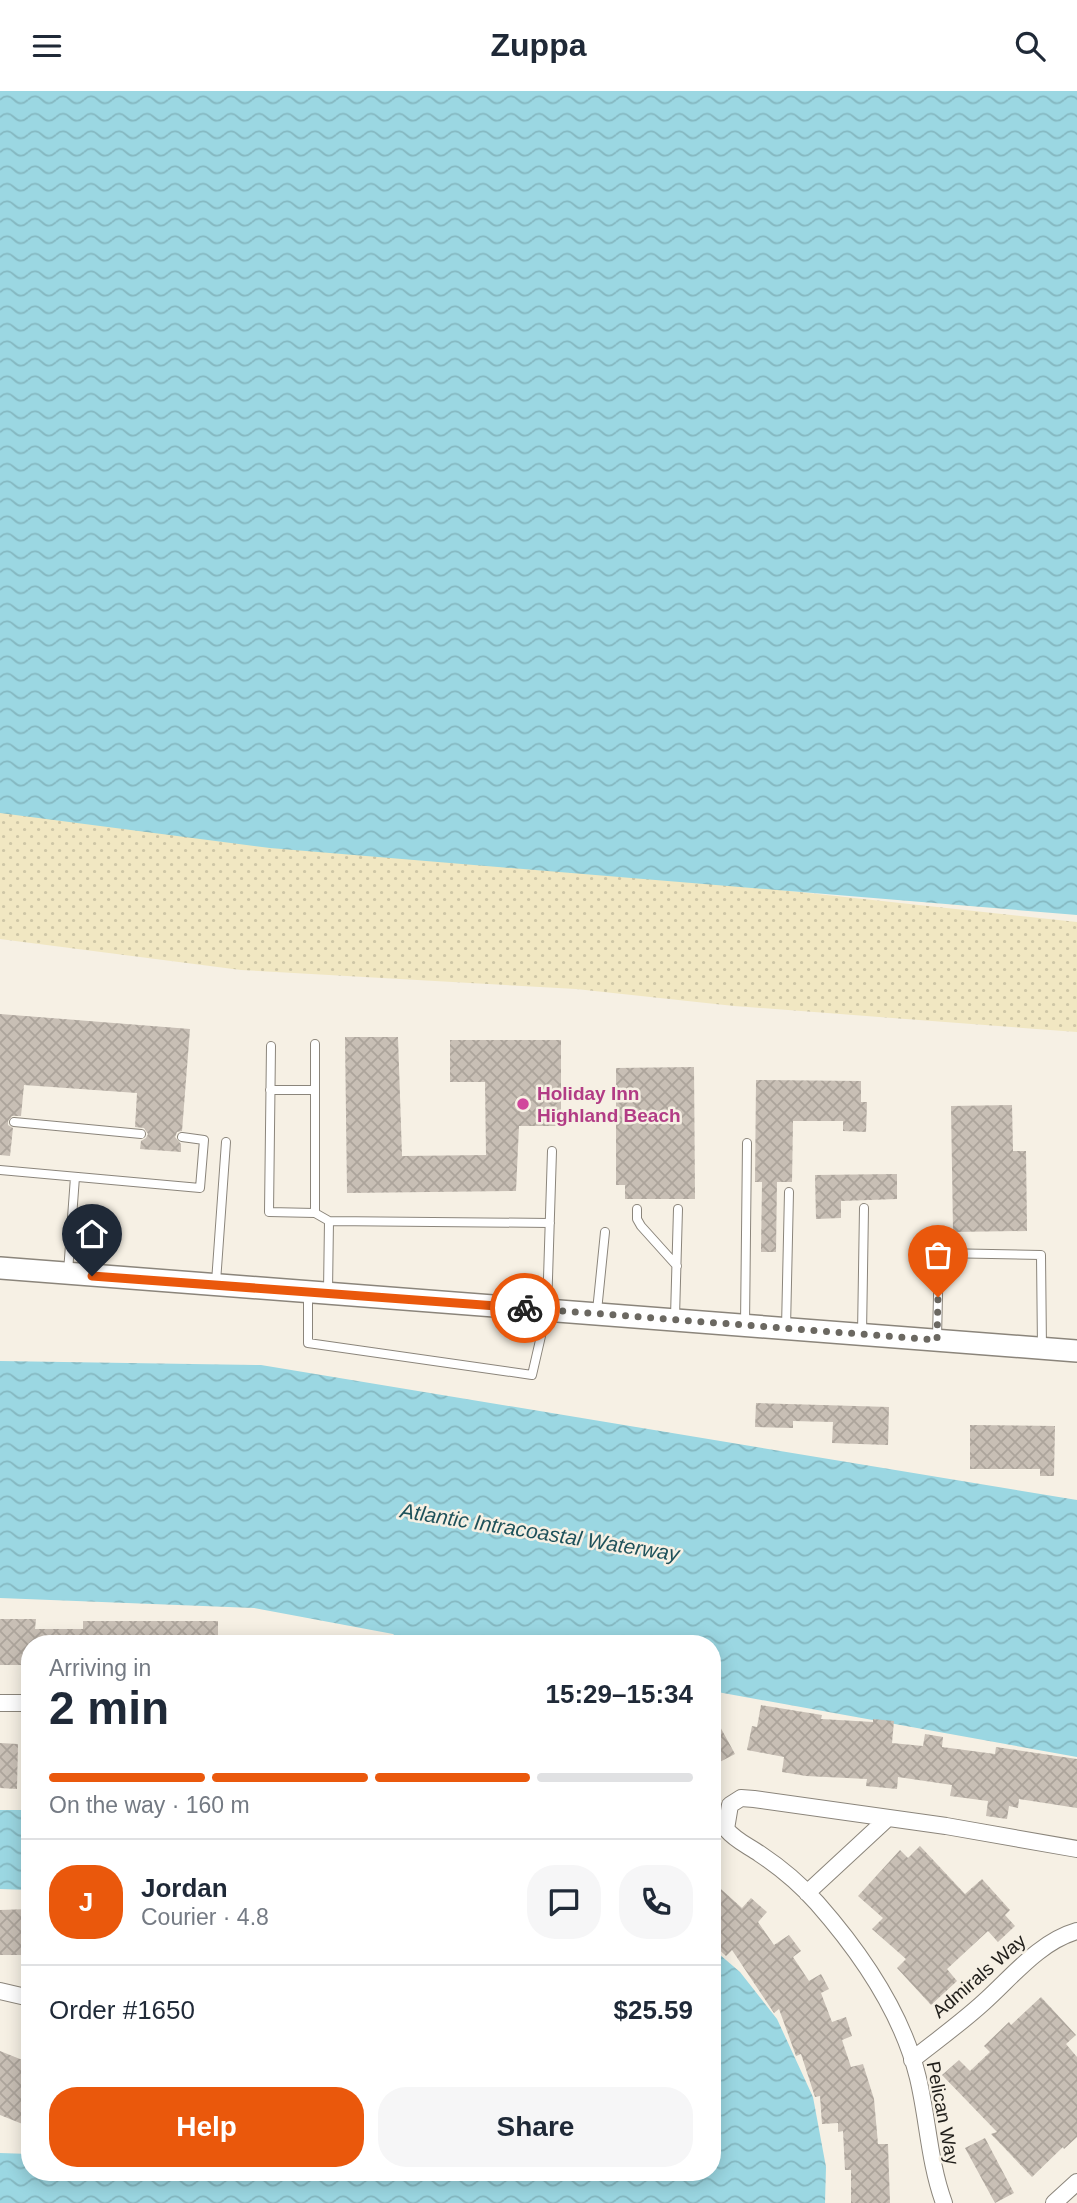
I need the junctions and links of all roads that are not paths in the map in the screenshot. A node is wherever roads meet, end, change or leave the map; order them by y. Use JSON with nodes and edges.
{"nodes":[{"id":1,"x":315,"y":1044,"type":"dead end"},
{"id":2,"x":271,"y":1046,"type":"dead end"},
{"id":3,"x":270,"y":1090,"type":"junction"},
{"id":4,"x":315,"y":1090,"type":"junction"},
{"id":5,"x":13,"y":1122,"type":"dead end"},
{"id":6,"x":141,"y":1134,"type":"dead end"},
{"id":7,"x":182,"y":1137,"type":"dead end"},
{"id":8,"x":226,"y":1142,"type":"dead end"},
{"id":9,"x":747,"y":1143,"type":"dead end"},
{"id":10,"x":552,"y":1151,"type":"dead end"},
{"id":11,"x":0,"y":1170,"type":"edge"},
{"id":12,"x":75,"y":1177,"type":"junction"},
{"id":13,"x":789,"y":1192,"type":"dead end"},
{"id":14,"x":864,"y":1208,"type":"dead end"},
{"id":15,"x":637,"y":1209,"type":"dead end"},
{"id":16,"x":678,"y":1209,"type":"dead end"},
{"id":17,"x":315,"y":1213,"type":"junction"},
{"id":18,"x":329,"y":1221,"type":"junction"},
{"id":19,"x":550,"y":1223,"type":"junction"},
{"id":20,"x":605,"y":1232,"type":"dead end"},
{"id":21,"x":677,"y":1266,"type":"junction"},
{"id":22,"x":0,"y":1269,"type":"edge"},
{"id":23,"x":68,"y":1274,"type":"junction"},
{"id":24,"x":216,"y":1285,"type":"junction"},
{"id":25,"x":318,"y":1293,"type":"junction"},
{"id":26,"x":547,"y":1310,"type":"junction"},
{"id":27,"x":597,"y":1314,"type":"junction"},
{"id":28,"x":675,"y":1320,"type":"junction"},
{"id":29,"x":745,"y":1325,"type":"junction"},
{"id":30,"x":786,"y":1328,"type":"junction"},
{"id":31,"x":862,"y":1334,"type":"junction"},
{"id":32,"x":937,"y":1340,"type":"junction"},
{"id":33,"x":1042,"y":1348,"type":"junction"},
{"id":34,"x":1077,"y":1350,"type":"edge"},
{"id":35,"x":0,"y":1703,"type":"edge"},
{"id":36,"x":21,"y":1703,"type":"edge"},
{"id":37,"x":888,"y":1818,"type":"junction"},
{"id":38,"x":1077,"y":1849,"type":"edge"},
{"id":39,"x":807,"y":1893,"type":"junction"},
{"id":40,"x":1077,"y":1931,"type":"edge"},
{"id":41,"x":0,"y":1991,"type":"edge"},
{"id":42,"x":21,"y":1996,"type":"edge"},
{"id":43,"x":912,"y":2060,"type":"junction"},
{"id":44,"x":1077,"y":2182,"type":"edge"},
{"id":45,"x":944,"y":2203,"type":"edge"},
{"id":46,"x":1054,"y":2203,"type":"edge"}],
"edges":[{"from":1,"to":4,"type":"lane"},
{"from":2,"to":3,"type":"lane"},
{"from":3,"to":4,"type":"lane"},
{"from":3,"to":17,"type":"lane"},
{"from":4,"to":17,"type":"lane"},
{"from":5,"to":6,"type":"lane"},
{"from":7,"to":12,"type":"lane"},
{"from":8,"to":24,"type":"lane"},
{"from":9,"to":29,"type":"lane"},
{"from":10,"to":19,"type":"lane"},
{"from":11,"to":12,"type":"lane"},
{"from":12,"to":23,"type":"lane"},
{"from":13,"to":30,"type":"lane"},
{"from":14,"to":31,"type":"lane"},
{"from":15,"to":21,"type":"lane"},
{"from":16,"to":21,"type":"lane"},
{"from":17,"to":18,"type":"lane"},
{"from":18,"to":19,"type":"lane"},
{"from":18,"to":25,"type":"lane"},
{"from":19,"to":26,"type":"lane"},
{"from":20,"to":27,"type":"lane"},
{"from":21,"to":28,"type":"lane"},
{"from":22,"to":23,"type":"main road"},
{"from":23,"to":24,"type":"main road"},
{"from":24,"to":25,"type":"main road"},
{"from":25,"to":26,"type":"main road"},
{"from":25,"to":26,"type":"lane"},
{"from":26,"to":27,"type":"main road"},
{"from":27,"to":28,"type":"main road"},
{"from":28,"to":29,"type":"main road"},
{"from":29,"to":30,"type":"main road"},
{"from":30,"to":31,"type":"main road"},
{"from":31,"to":32,"type":"main road"},
{"from":32,"to":33,"type":"main road"},
{"from":32,"to":33,"type":"lane"},
{"from":33,"to":34,"type":"main road"},
{"from":35,"to":36,"type":"street"},
{"from":37,"to":38,"type":"street","name":"Pelican Way"},
{"from":37,"to":39,"type":"street"},
{"from":37,"to":39,"type":"street","name":"Pelican Way"},
{"from":39,"to":43,"type":"street","name":"Pelican Way"},
{"from":40,"to":43,"type":"street","name":"Admirals Way"},
{"from":41,"to":42,"type":"street"},
{"from":43,"to":45,"type":"street","name":"Pelican Way"},
{"from":44,"to":46,"type":"street"}]}
